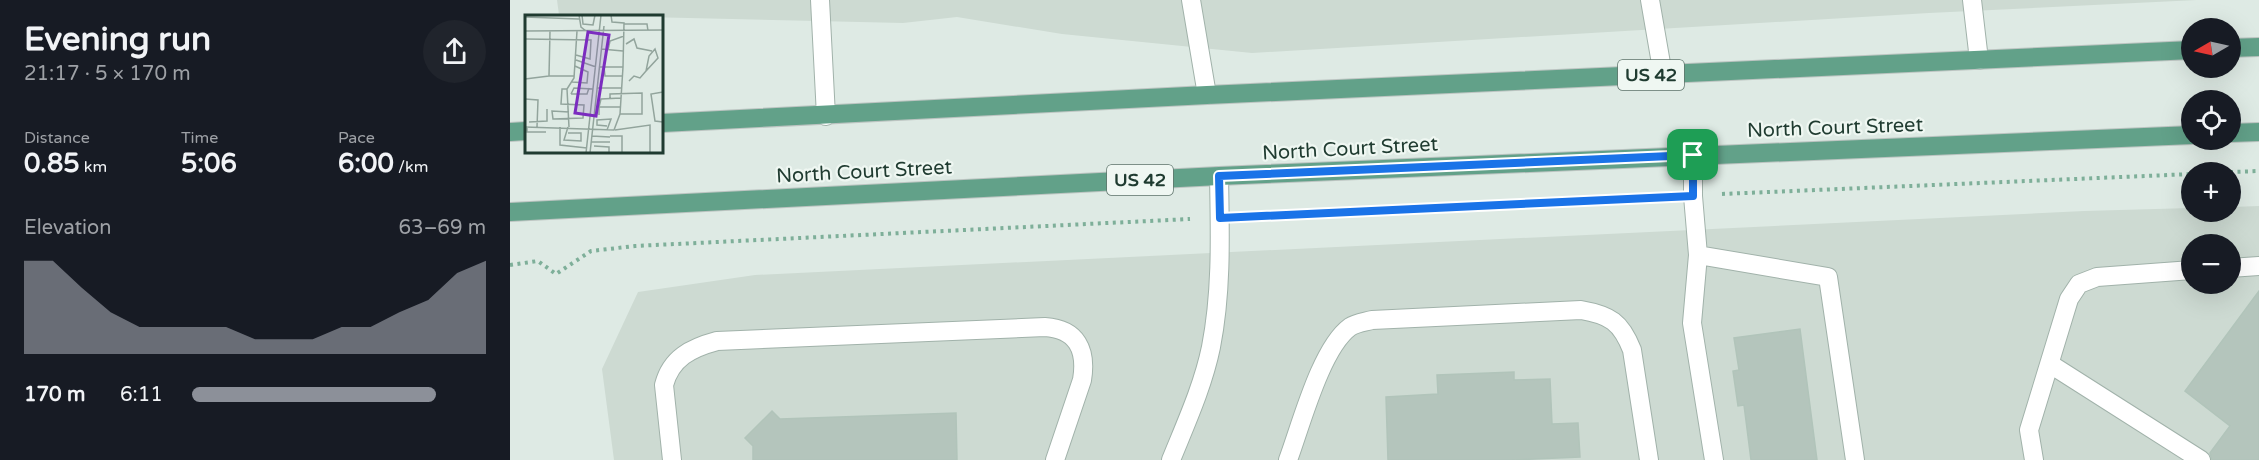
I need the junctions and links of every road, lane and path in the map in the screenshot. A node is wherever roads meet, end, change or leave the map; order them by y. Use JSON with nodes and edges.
{"nodes":[{"id":1,"x":820,"y":0,"type":"edge"},
{"id":2,"x":1191,"y":0,"type":"edge"},
{"id":3,"x":1650,"y":0,"type":"edge"},
{"id":4,"x":1972,"y":0,"type":"edge"},
{"id":5,"x":2259,"y":47,"type":"edge"},
{"id":6,"x":2241,"y":48,"type":"edge"},
{"id":7,"x":2181,"y":51,"type":"edge"},
{"id":8,"x":1979,"y":60,"type":"junction"},
{"id":9,"x":1663,"y":75,"type":"junction"},
{"id":10,"x":1207,"y":96,"type":"junction"},
{"id":11,"x":826,"y":116,"type":"junction"},
{"id":12,"x":663,"y":123,"type":"edge"},
{"id":13,"x":525,"y":131,"type":"edge"},
{"id":14,"x":510,"y":132,"type":"edge"},
{"id":15,"x":2259,"y":132,"type":"edge"},
{"id":16,"x":2241,"y":133,"type":"edge"},
{"id":17,"x":2181,"y":135,"type":"edge"},
{"id":18,"x":1693,"y":155,"type":"junction"},
{"id":19,"x":2259,"y":171,"type":"edge"},
{"id":20,"x":2241,"y":172,"type":"edge"},
{"id":21,"x":2181,"y":174,"type":"edge"},
{"id":22,"x":1219,"y":176,"type":"junction"},
{"id":23,"x":1693,"y":196,"type":"junction"},
{"id":24,"x":510,"y":212,"type":"edge"},
{"id":25,"x":1220,"y":218,"type":"junction"},
{"id":26,"x":1698,"y":255,"type":"junction"},
{"id":27,"x":510,"y":265,"type":"edge"},
{"id":28,"x":2259,"y":266,"type":"edge"},
{"id":29,"x":2241,"y":267,"type":"edge"},
{"id":30,"x":2181,"y":271,"type":"edge"},
{"id":31,"x":2050,"y":364,"type":"junction"},
{"id":32,"x":672,"y":460,"type":"edge"},
{"id":33,"x":1055,"y":460,"type":"edge"},
{"id":34,"x":1171,"y":460,"type":"edge"},
{"id":35,"x":1288,"y":460,"type":"edge"},
{"id":36,"x":1649,"y":460,"type":"edge"},
{"id":37,"x":1714,"y":460,"type":"edge"},
{"id":38,"x":1855,"y":460,"type":"edge"},
{"id":39,"x":2034,"y":460,"type":"edge"},
{"id":40,"x":2201,"y":460,"type":"edge"}],
"edges":[{"from":1,"to":11,"type":"lane"},
{"from":2,"to":10,"type":"lane"},
{"from":3,"to":9,"type":"lane"},
{"from":4,"to":8,"type":"lane"},
{"from":5,"to":6,"type":"main road"},
{"from":7,"to":8,"type":"main road","number":"US 42"},
{"from":8,"to":9,"type":"main road","number":"US 42"},
{"from":9,"to":10,"type":"main road","number":"US 42"},
{"from":10,"to":11,"type":"main road","number":"US 42"},
{"from":11,"to":12,"type":"main road","number":"US 42"},
{"from":13,"to":14,"type":"main road"},
{"from":15,"to":16,"type":"main road"},
{"from":17,"to":18,"type":"main road","name":"North Court Street","number":"US 42"},
{"from":18,"to":22,"type":"main road","name":"North Court Street","number":"US 42"},
{"from":18,"to":23,"type":"lane"},
{"from":19,"to":20,"type":"path"},
{"from":21,"to":23,"type":"path"},
{"from":22,"to":24,"type":"main road","name":"North Court Street","number":"US 42"},
{"from":22,"to":25,"type":"lane"},
{"from":23,"to":25,"type":"path"},
{"from":23,"to":26,"type":"lane"},
{"from":25,"to":27,"type":"path"},
{"from":25,"to":34,"type":"lane"},
{"from":26,"to":37,"type":"lane"},
{"from":26,"to":38,"type":"lane"},
{"from":28,"to":29,"type":"lane"},
{"from":30,"to":31,"type":"lane"},
{"from":31,"to":39,"type":"lane"},
{"from":31,"to":40,"type":"lane"},
{"from":32,"to":33,"type":"lane"},
{"from":35,"to":36,"type":"lane"}]}
